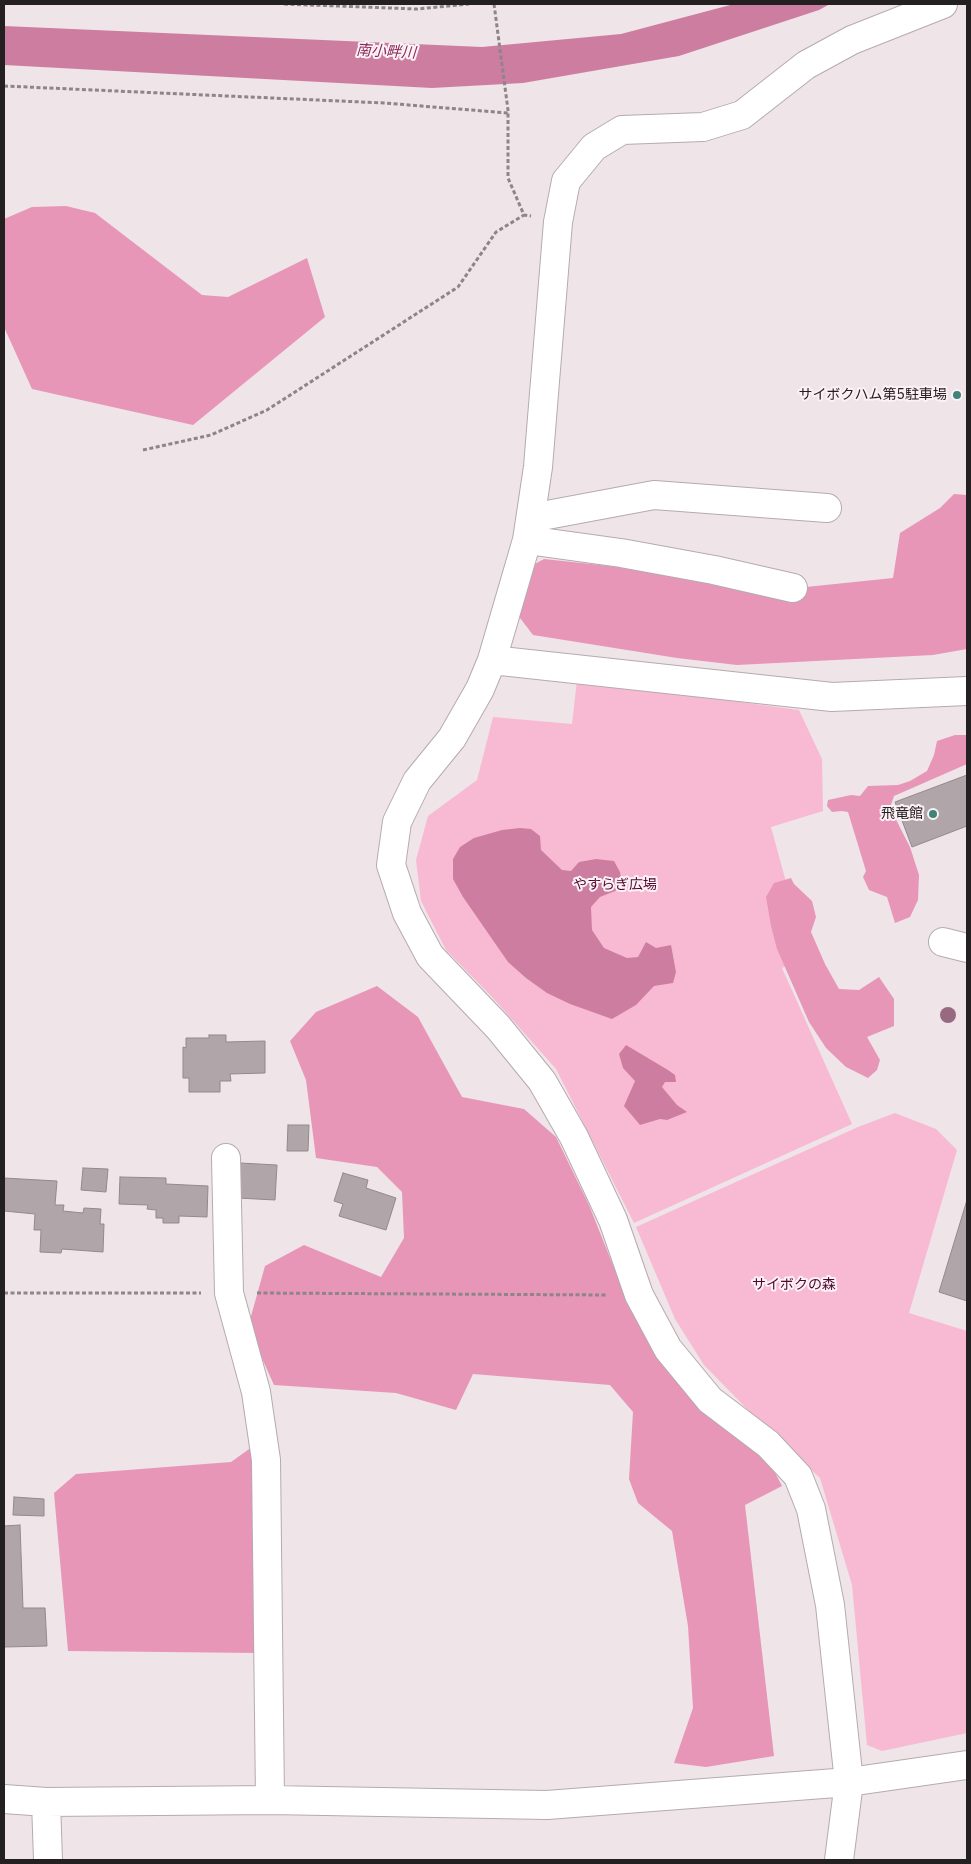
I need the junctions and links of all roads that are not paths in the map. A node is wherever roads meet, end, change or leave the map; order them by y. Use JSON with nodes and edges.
{"nodes":[{"id":1,"x":943,"y":4,"type":"edge"},
{"id":2,"x":827,"y":508,"type":"dead end"},
{"id":3,"x":529,"y":529,"type":"junction"},
{"id":4,"x":793,"y":588,"type":"dead end"},
{"id":5,"x":492,"y":660,"type":"junction"},
{"id":6,"x":967,"y":691,"type":"edge"},
{"id":7,"x":226,"y":1158,"type":"dead end"},
{"id":8,"x":967,"y":1766,"type":"edge"},
{"id":9,"x":849,"y":1782,"type":"junction"},
{"id":10,"x":4,"y":1799,"type":"edge"},
{"id":11,"x":270,"y":1800,"type":"junction"},
{"id":12,"x":46,"y":1802,"type":"junction"},
{"id":13,"x":48,"y":1860,"type":"edge"},
{"id":14,"x":839,"y":1860,"type":"edge"}],
"edges":[{"from":1,"to":3,"type":"street"},
{"from":2,"to":3,"type":"street"},
{"from":3,"to":4,"type":"street"},
{"from":3,"to":5,"type":"street"},
{"from":5,"to":6,"type":"street"},
{"from":5,"to":9,"type":"street"},
{"from":7,"to":11,"type":"street"},
{"from":8,"to":9,"type":"street"},
{"from":9,"to":11,"type":"street"},
{"from":9,"to":14,"type":"street"},
{"from":10,"to":12,"type":"street"},
{"from":11,"to":12,"type":"street"},
{"from":12,"to":13,"type":"street"}]}
